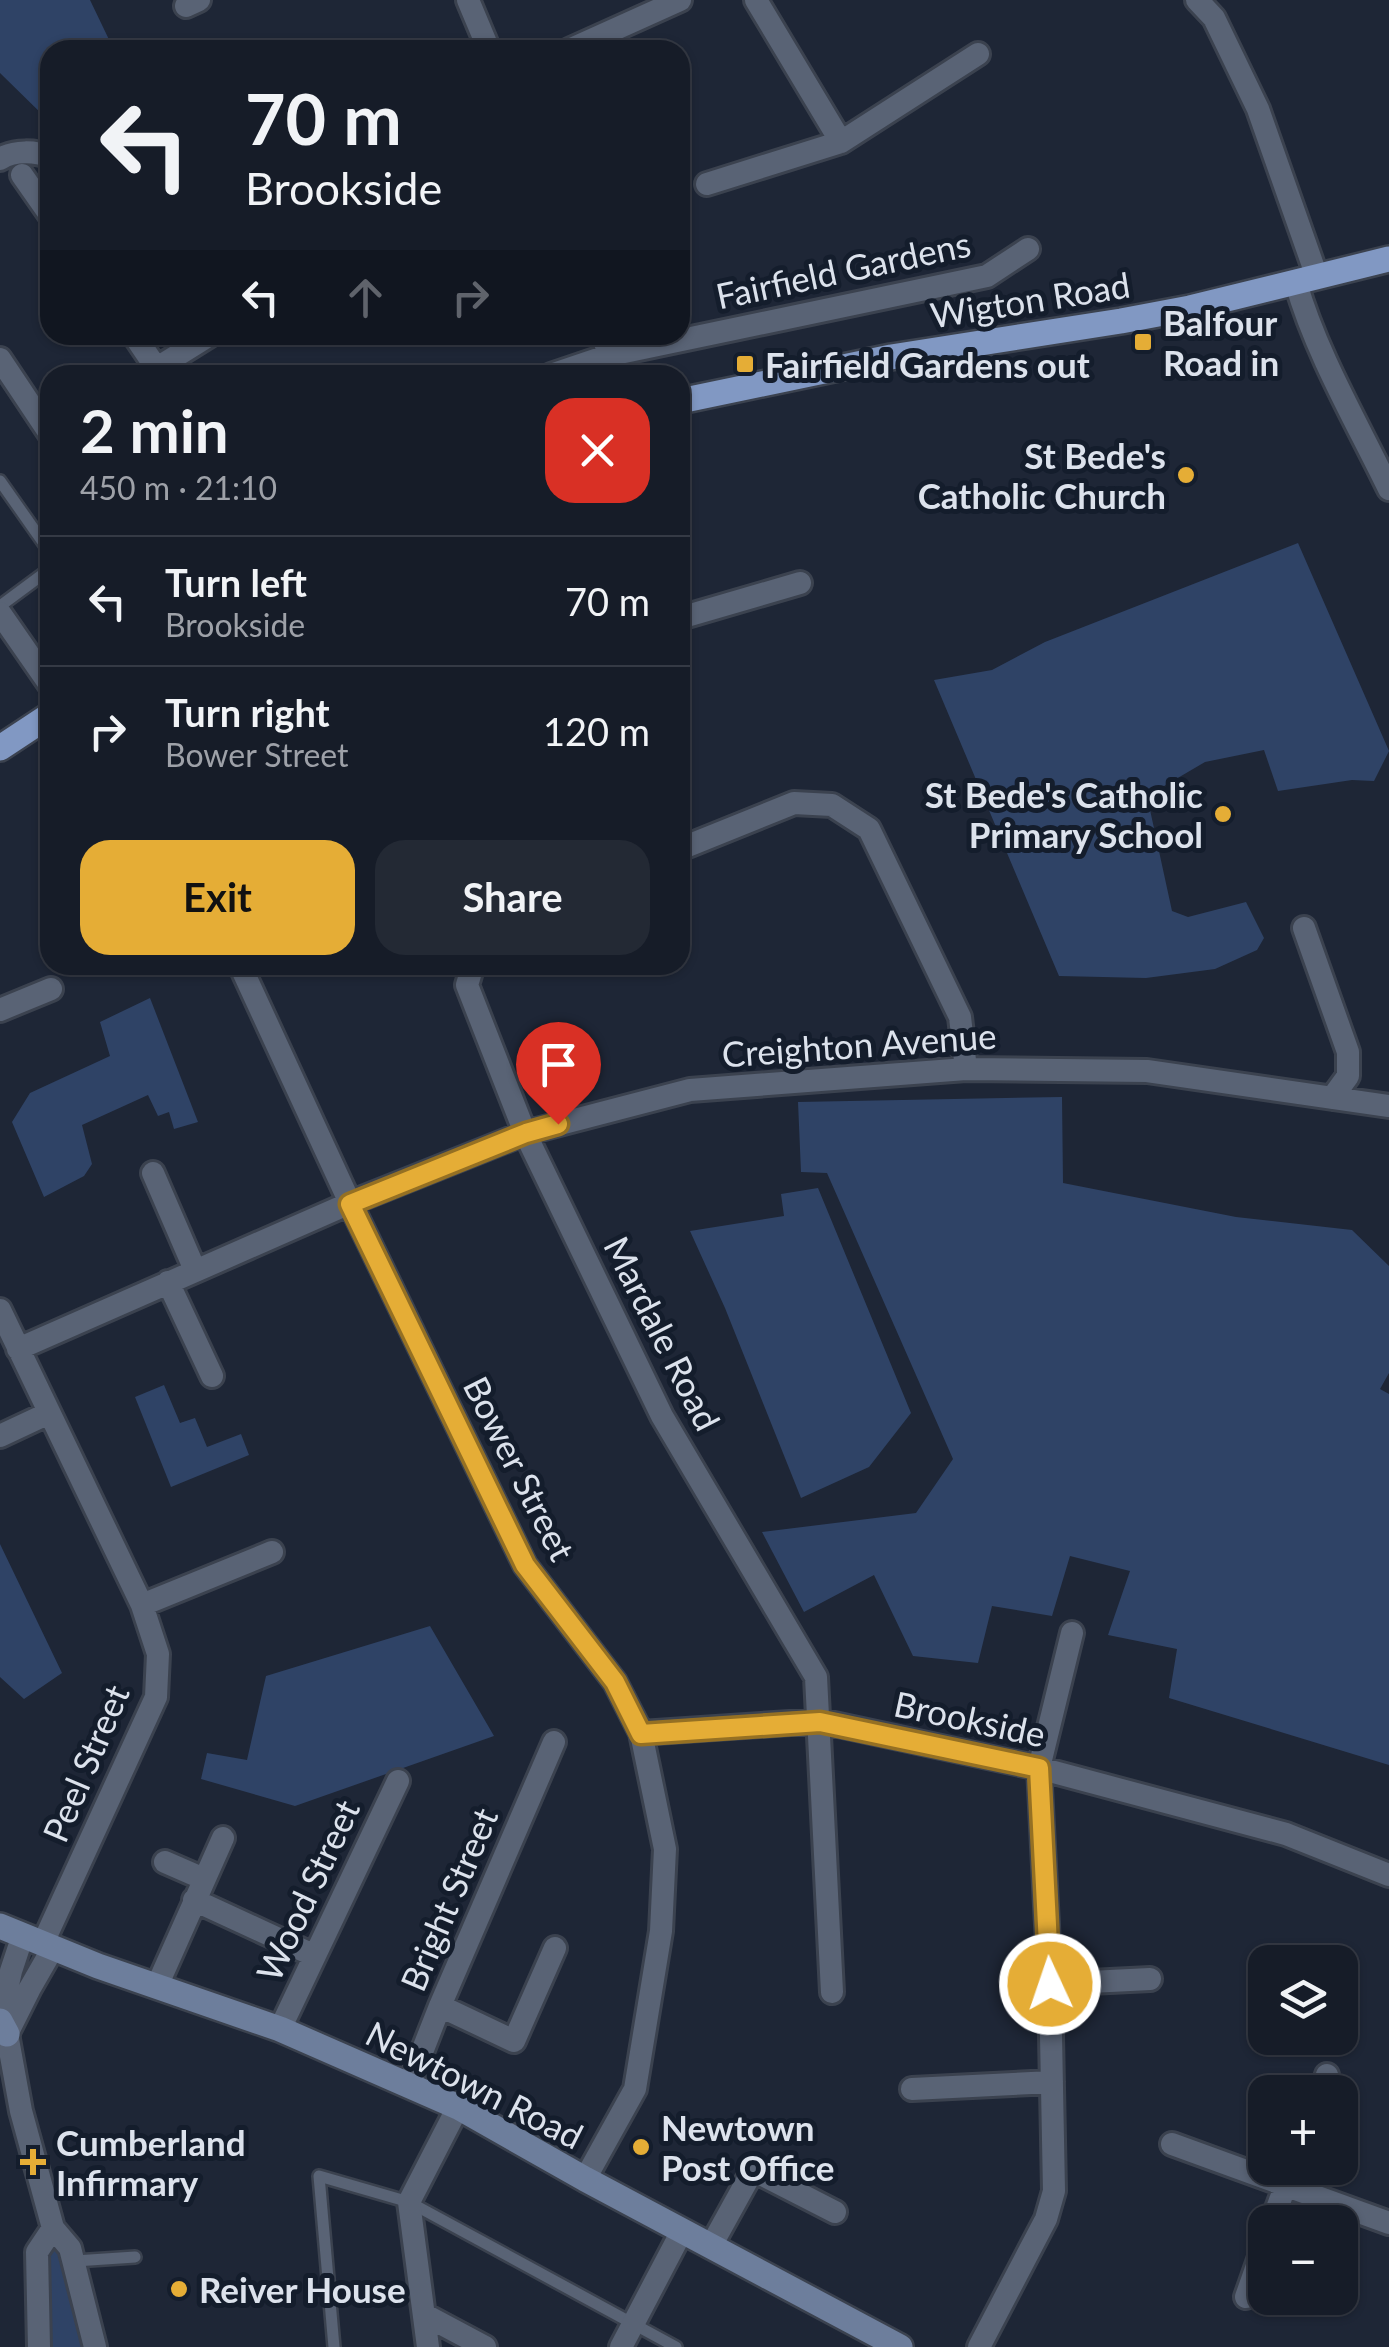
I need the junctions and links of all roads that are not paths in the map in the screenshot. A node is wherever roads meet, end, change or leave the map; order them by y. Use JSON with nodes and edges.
{"nodes":[{"id":1,"x":468,"y":0,"type":"edge"},
{"id":2,"x":680,"y":0,"type":"edge"},
{"id":3,"x":756,"y":0,"type":"edge"},
{"id":4,"x":1197,"y":0,"type":"edge"},
{"id":5,"x":484,"y":40,"type":"edge"},
{"id":6,"x":592,"y":40,"type":"edge"},
{"id":7,"x":978,"y":54,"type":"dead end"},
{"id":8,"x":840,"y":142,"type":"junction"},
{"id":9,"x":40,"y":153,"type":"edge"},
{"id":10,"x":0,"y":159,"type":"edge"},
{"id":11,"x":22,"y":175,"type":"dead end"},
{"id":12,"x":707,"y":184,"type":"dead end"},
{"id":13,"x":40,"y":201,"type":"edge"},
{"id":14,"x":1028,"y":249,"type":"dead end"},
{"id":15,"x":1389,"y":260,"type":"edge"},
{"id":16,"x":1306,"y":280,"type":"junction"},
{"id":17,"x":690,"y":338,"type":"edge"},
{"id":18,"x":196,"y":345,"type":"edge"},
{"id":19,"x":658,"y":345,"type":"edge"},
{"id":20,"x":610,"y":355,"type":"edge"},
{"id":21,"x":0,"y":359,"type":"edge"},
{"id":22,"x":169,"y":365,"type":"edge"},
{"id":23,"x":580,"y":365,"type":"edge"},
{"id":24,"x":690,"y":399,"type":"edge"},
{"id":25,"x":40,"y":419,"type":"edge"},
{"id":26,"x":0,"y":481,"type":"edge"},
{"id":27,"x":1389,"y":489,"type":"edge"},
{"id":28,"x":40,"y":538,"type":"edge"},
{"id":29,"x":40,"y":577,"type":"edge"},
{"id":30,"x":800,"y":582,"type":"dead end"},
{"id":31,"x":0,"y":610,"type":"edge"},
{"id":32,"x":690,"y":615,"type":"edge"},
{"id":33,"x":40,"y":671,"type":"edge"},
{"id":34,"x":40,"y":722,"type":"edge"},
{"id":35,"x":0,"y":748,"type":"edge"},
{"id":36,"x":690,"y":845,"type":"edge"},
{"id":37,"x":1304,"y":928,"type":"dead end"},
{"id":38,"x":245,"y":975,"type":"edge"},
{"id":39,"x":470,"y":975,"type":"edge"},
{"id":40,"x":51,"y":988,"type":"dead end"},
{"id":41,"x":0,"y":1010,"type":"edge"},
{"id":42,"x":966,"y":1069,"type":"junction"},
{"id":43,"x":1332,"y":1098,"type":"junction"},
{"id":44,"x":1389,"y":1106,"type":"edge"},
{"id":45,"x":526,"y":1133,"type":"junction"},
{"id":46,"x":153,"y":1174,"type":"dead end"},
{"id":47,"x":350,"y":1204,"type":"junction"},
{"id":48,"x":196,"y":1270,"type":"junction"},
{"id":49,"x":168,"y":1282,"type":"junction"},
{"id":50,"x":0,"y":1310,"type":"edge"},
{"id":51,"x":18,"y":1349,"type":"junction"},
{"id":52,"x":212,"y":1376,"type":"dead end"},
{"id":53,"x":49,"y":1413,"type":"junction"},
{"id":54,"x":0,"y":1436,"type":"edge"},
{"id":55,"x":272,"y":1552,"type":"dead end"},
{"id":56,"x":142,"y":1605,"type":"junction"},
{"id":57,"x":1072,"y":1632,"type":"dead end"},
{"id":58,"x":820,"y":1722,"type":"junction"},
{"id":59,"x":641,"y":1734,"type":"junction"},
{"id":60,"x":554,"y":1742,"type":"dead end"},
{"id":61,"x":1039,"y":1768,"type":"junction"},
{"id":62,"x":398,"y":1781,"type":"dead end"},
{"id":63,"x":223,"y":1838,"type":"dead end"},
{"id":64,"x":165,"y":1862,"type":"dead end"},
{"id":65,"x":1389,"y":1875,"type":"edge"},
{"id":66,"x":199,"y":1890,"type":"junction"},
{"id":67,"x":30,"y":1938,"type":"edge"},
{"id":68,"x":555,"y":1948,"type":"dead end"},
{"id":69,"x":313,"y":1955,"type":"junction"},
{"id":70,"x":1150,"y":1980,"type":"dead end"},
{"id":71,"x":1050,"y":1984,"type":"junction"},
{"id":72,"x":157,"y":1986,"type":"junction"},
{"id":73,"x":832,"y":1992,"type":"dead end"},
{"id":74,"x":440,"y":2006,"type":"junction"},
{"id":75,"x":3,"y":2028,"type":"edge"},
{"id":76,"x":280,"y":2029,"type":"junction"},
{"id":77,"x":1052,"y":2082,"type":"junction"},
{"id":78,"x":408,"y":2085,"type":"junction"},
{"id":79,"x":912,"y":2089,"type":"dead end"},
{"id":80,"x":458,"y":2107,"type":"junction"},
{"id":81,"x":1172,"y":2144,"type":"dead end"},
{"id":82,"x":1248,"y":2165,"type":"edge"},
{"id":83,"x":585,"y":2179,"type":"junction"},
{"id":84,"x":1309,"y":2185,"type":"edge"},
{"id":85,"x":408,"y":2202,"type":"junction"},
{"id":86,"x":836,"y":2212,"type":"dead end"},
{"id":87,"x":1389,"y":2222,"type":"edge"},
{"id":88,"x":54,"y":2228,"type":"junction"},
{"id":89,"x":682,"y":2231,"type":"junction"},
{"id":90,"x":711,"y":2246,"type":"junction"},
{"id":91,"x":135,"y":2257,"type":"dead end"},
{"id":92,"x":74,"y":2261,"type":"junction"},
{"id":93,"x":1248,"y":2291,"type":"edge"},
{"id":94,"x":1246,"y":2297,"type":"dead end"},
{"id":95,"x":424,"y":2315,"type":"junction"},
{"id":96,"x":632,"y":2324,"type":"junction"},
{"id":97,"x":39,"y":2347,"type":"edge"},
{"id":98,"x":95,"y":2347,"type":"edge"},
{"id":99,"x":334,"y":2347,"type":"edge"},
{"id":100,"x":428,"y":2347,"type":"edge"},
{"id":101,"x":485,"y":2347,"type":"edge"},
{"id":102,"x":620,"y":2347,"type":"edge"},
{"id":103,"x":676,"y":2347,"type":"edge"},
{"id":104,"x":900,"y":2347,"type":"edge"},
{"id":105,"x":979,"y":2347,"type":"edge"}],
"edges":[{"from":1,"to":5,"type":"street"},
{"from":2,"to":6,"type":"street"},
{"from":3,"to":8,"type":"street"},
{"from":4,"to":16,"type":"street"},
{"from":7,"to":8,"type":"street"},
{"from":8,"to":12,"type":"street"},
{"from":9,"to":10,"type":"street"},
{"from":11,"to":13,"type":"street"},
{"from":14,"to":17,"type":"street","name":"Fairfield Gardens"},
{"from":15,"to":16,"type":"main road","name":"Wigton Road"},
{"from":16,"to":24,"type":"main road","name":"Wigton Road"},
{"from":16,"to":27,"type":"street"},
{"from":18,"to":22,"type":"street"},
{"from":19,"to":20,"type":"street","name":"Fairfield Gardens"},
{"from":20,"to":23,"type":"street","name":"Fairfield Gardens"},
{"from":21,"to":25,"type":"street"},
{"from":26,"to":28,"type":"lane"},
{"from":29,"to":31,"type":"lane"},
{"from":30,"to":32,"type":"street"},
{"from":31,"to":33,"type":"street"},
{"from":34,"to":35,"type":"main road"},
{"from":36,"to":42,"type":"street"},
{"from":37,"to":43,"type":"street"},
{"from":38,"to":47,"type":"street","name":"Bower Street"},
{"from":39,"to":45,"type":"street","name":"Mardale Road"},
{"from":40,"to":41,"type":"street"},
{"from":42,"to":43,"type":"street","name":"Creighton Avenue"},
{"from":42,"to":45,"type":"street","name":"Creighton Avenue"},
{"from":43,"to":44,"type":"street","name":"Creighton Avenue"},
{"from":45,"to":47,"type":"street","name":"Creighton Avenue"},
{"from":45,"to":58,"type":"street","name":"Mardale Road"},
{"from":46,"to":48,"type":"street"},
{"from":47,"to":48,"type":"street","name":"Creighton Avenue"},
{"from":47,"to":59,"type":"street","name":"Bower Street"},
{"from":48,"to":49,"type":"street","name":"Creighton Avenue"},
{"from":49,"to":51,"type":"street","name":"Creighton Avenue"},
{"from":49,"to":52,"type":"street"},
{"from":50,"to":51,"type":"street","name":"Peel Street"},
{"from":51,"to":53,"type":"street","name":"Peel Street"},
{"from":53,"to":54,"type":"street"},
{"from":53,"to":56,"type":"street","name":"Peel Street"},
{"from":55,"to":56,"type":"street"},
{"from":56,"to":67,"type":"street","name":"Peel Street"},
{"from":57,"to":61,"type":"street"},
{"from":58,"to":59,"type":"street","name":"Brookside"},
{"from":58,"to":61,"type":"street","name":"Brookside"},
{"from":58,"to":73,"type":"street","name":"Mardale Road"},
{"from":59,"to":83,"type":"street","name":"Bower Street"},
{"from":60,"to":74,"type":"street","name":"Bright Street"},
{"from":61,"to":65,"type":"street","name":"Brookside"},
{"from":61,"to":71,"type":"street"},
{"from":62,"to":69,"type":"street","name":"Wood Street"},
{"from":63,"to":66,"type":"street"},
{"from":64,"to":66,"type":"street"},
{"from":66,"to":69,"type":"street"},
{"from":66,"to":72,"type":"street"},
{"from":67,"to":72,"type":"main road","name":"Newtown Road"},
{"from":67,"to":75,"type":"street"},
{"from":67,"to":75,"type":"street"},
{"from":68,"to":74,"type":"street"},
{"from":69,"to":76,"type":"street","name":"Wood Street"},
{"from":70,"to":71,"type":"street"},
{"from":71,"to":77,"type":"street"},
{"from":72,"to":76,"type":"main road","name":"Newtown Road"},
{"from":74,"to":78,"type":"street","name":"Bright Street"},
{"from":75,"to":88,"type":"street"},
{"from":76,"to":78,"type":"main road","name":"Newtown Road"},
{"from":77,"to":79,"type":"street"},
{"from":77,"to":105,"type":"street"},
{"from":78,"to":80,"type":"main road","name":"Newtown Road"},
{"from":80,"to":83,"type":"main road","name":"Newtown Road"},
{"from":80,"to":85,"type":"street"},
{"from":81,"to":82,"type":"street"},
{"from":83,"to":89,"type":"main road","name":"Newtown Road"},
{"from":84,"to":87,"type":"street"},
{"from":85,"to":95,"type":"street"},
{"from":85,"to":96,"type":"lane"},
{"from":85,"to":99,"type":"lane"},
{"from":86,"to":90,"type":"street"},
{"from":88,"to":92,"type":"street"},
{"from":88,"to":97,"type":"street"},
{"from":89,"to":90,"type":"main road","name":"Newtown Road"},
{"from":89,"to":96,"type":"street"},
{"from":90,"to":104,"type":"main road","name":"Newtown Road"},
{"from":91,"to":92,"type":"lane"},
{"from":92,"to":98,"type":"street"},
{"from":93,"to":94,"type":"street"},
{"from":95,"to":100,"type":"street"},
{"from":95,"to":101,"type":"street"},
{"from":96,"to":102,"type":"street"},
{"from":96,"to":103,"type":"lane"}]}
